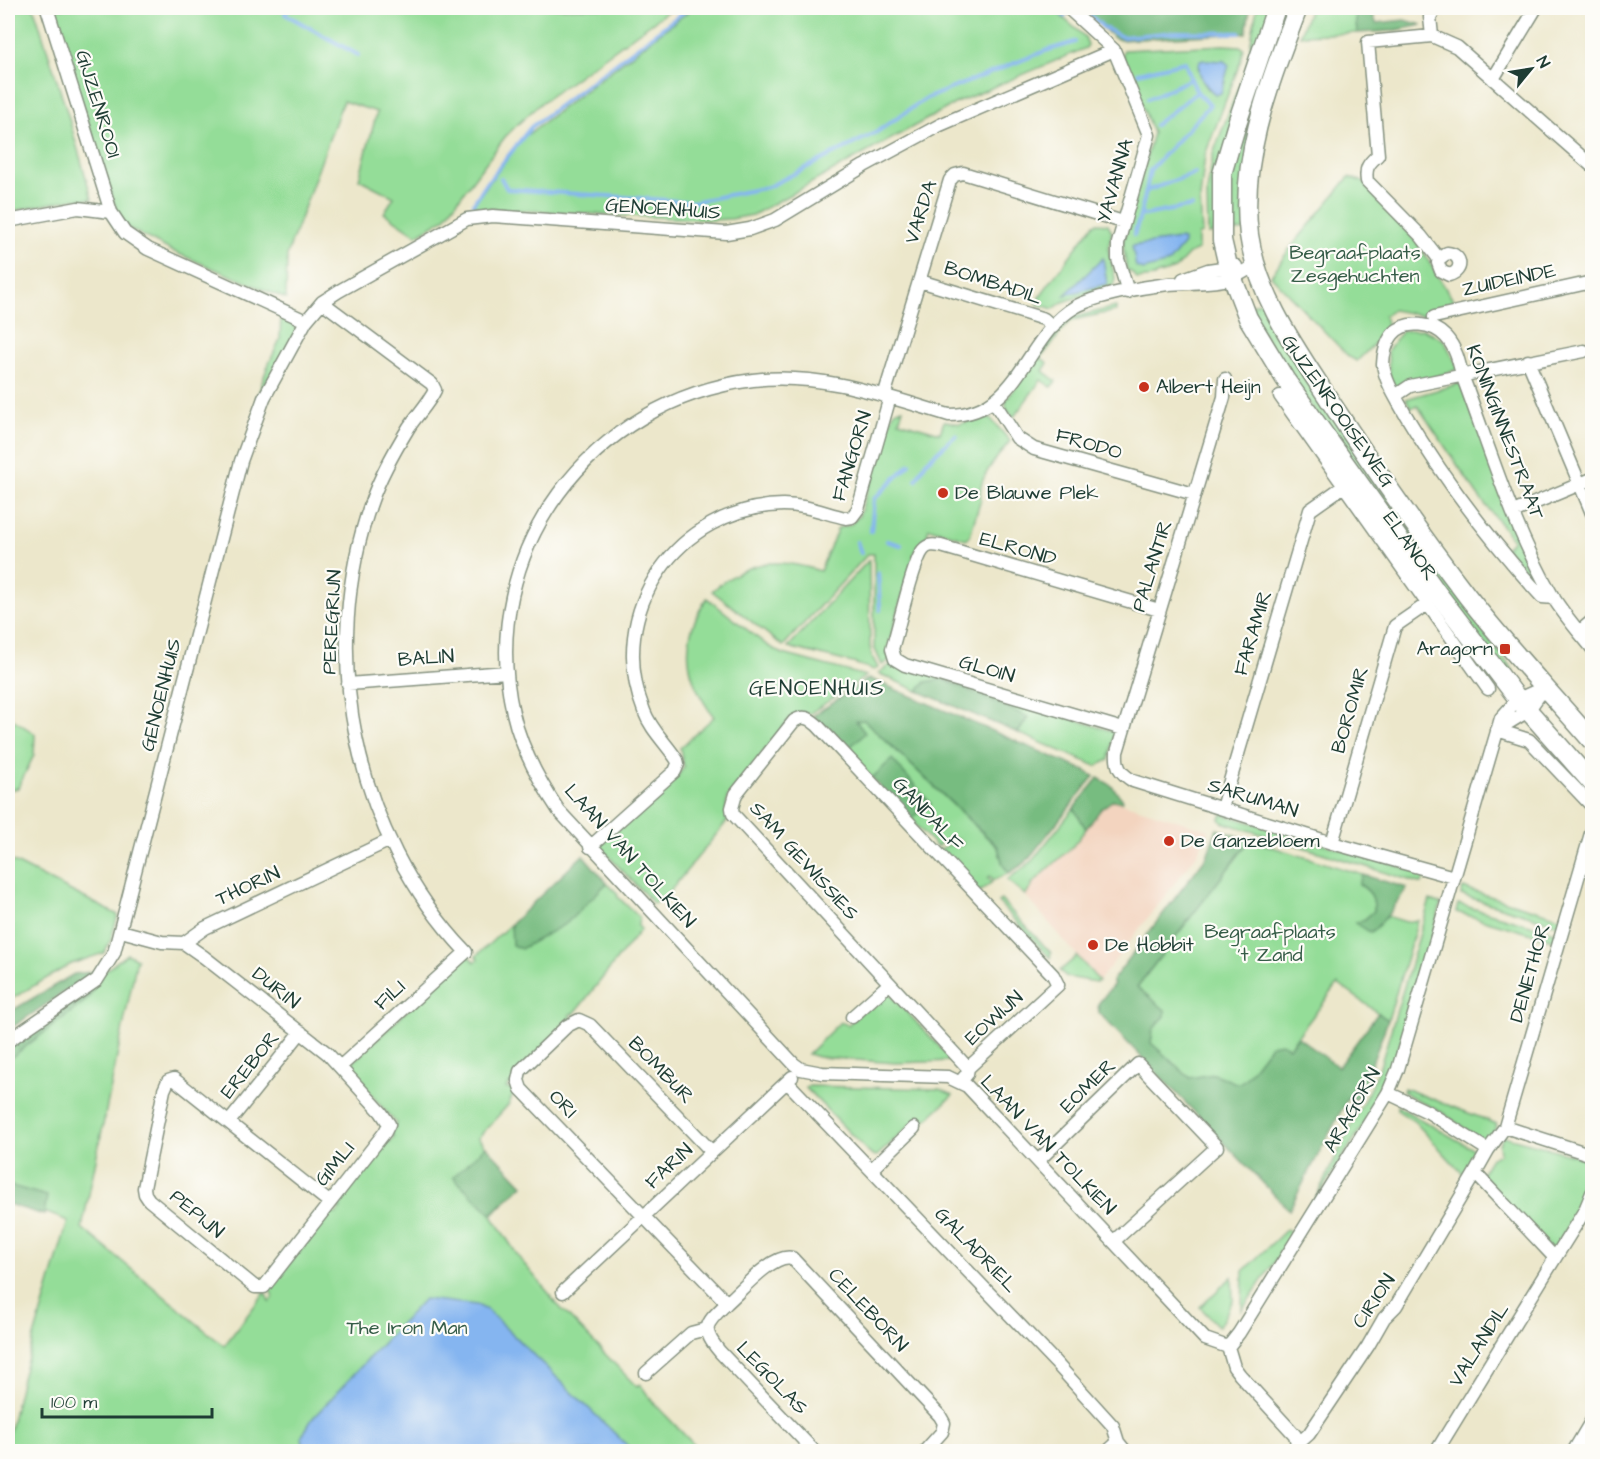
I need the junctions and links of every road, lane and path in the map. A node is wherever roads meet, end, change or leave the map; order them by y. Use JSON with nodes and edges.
{"nodes":[{"id":1,"x":47,"y":8,"type":"edge"},
{"id":2,"x":1068,"y":8,"type":"edge"},
{"id":3,"x":1276,"y":8,"type":"edge"},
{"id":4,"x":1298,"y":8,"type":"edge"},
{"id":5,"x":1435,"y":8,"type":"edge"},
{"id":6,"x":1536,"y":8,"type":"edge"},
{"id":7,"x":1432,"y":36,"type":"junction"},
{"id":8,"x":1114,"y":50,"type":"junction"},
{"id":9,"x":1493,"y":79,"type":"junction"},
{"id":10,"x":1593,"y":166,"type":"edge"},
{"id":11,"x":111,"y":212,"type":"junction"},
{"id":12,"x":8,"y":221,"type":"edge"},
{"id":13,"x":1123,"y":222,"type":"junction"},
{"id":14,"x":1439,"y":259,"type":"dead end"},
{"id":15,"x":1256,"y":265,"type":"junction"},
{"id":16,"x":1230,"y":272,"type":"junction"},
{"id":17,"x":920,"y":280,"type":"junction"},
{"id":18,"x":1593,"y":282,"type":"edge"},
{"id":19,"x":1128,"y":292,"type":"junction"},
{"id":20,"x":322,"y":302,"type":"junction"},
{"id":21,"x":1434,"y":317,"type":"dead end"},
{"id":22,"x":306,"y":321,"type":"junction"},
{"id":23,"x":1053,"y":327,"type":"junction"},
{"id":24,"x":1584,"y":351,"type":"dead end"},
{"id":25,"x":1528,"y":361,"type":"junction"},
{"id":26,"x":1462,"y":375,"type":"junction"},
{"id":27,"x":1225,"y":379,"type":"dead end"},
{"id":28,"x":1280,"y":396,"type":"dead end"},
{"id":29,"x":1395,"y":396,"type":"junction"},
{"id":30,"x":887,"y":397,"type":"junction"},
{"id":31,"x":994,"y":402,"type":"junction"},
{"id":32,"x":1593,"y":479,"type":"edge"},
{"id":33,"x":1580,"y":484,"type":"junction"},
{"id":34,"x":1344,"y":486,"type":"junction"},
{"id":35,"x":1194,"y":495,"type":"junction"},
{"id":36,"x":1513,"y":512,"type":"junction"},
{"id":37,"x":1593,"y":513,"type":"edge"},
{"id":38,"x":1554,"y":598,"type":"junction"},
{"id":39,"x":1427,"y":604,"type":"junction"},
{"id":40,"x":905,"y":606,"type":"joint"},
{"id":41,"x":1159,"y":610,"type":"junction"},
{"id":42,"x":1593,"y":621,"type":"edge"},
{"id":43,"x":1579,"y":632,"type":"junction"},
{"id":44,"x":1593,"y":648,"type":"edge"},
{"id":45,"x":507,"y":672,"type":"junction"},
{"id":46,"x":348,"y":684,"type":"junction"},
{"id":47,"x":1545,"y":687,"type":"junction"},
{"id":48,"x":1488,"y":689,"type":"dead end"},
{"id":49,"x":1523,"y":705,"type":"junction"},
{"id":50,"x":1124,"y":729,"type":"junction"},
{"id":51,"x":1497,"y":730,"type":"junction"},
{"id":52,"x":1593,"y":741,"type":"edge"},
{"id":53,"x":765,"y":758,"type":"joint"},
{"id":54,"x":1116,"y":764,"type":"joint"},
{"id":55,"x":1593,"y":783,"type":"edge"},
{"id":56,"x":1593,"y":806,"type":"edge"},
{"id":57,"x":1222,"y":808,"type":"junction"},
{"id":58,"x":1593,"y":830,"type":"edge"},
{"id":59,"x":390,"y":840,"type":"junction"},
{"id":60,"x":1332,"y":843,"type":"junction"},
{"id":61,"x":590,"y":847,"type":"junction"},
{"id":62,"x":1454,"y":877,"type":"junction"},
{"id":63,"x":121,"y":931,"type":"junction"},
{"id":64,"x":184,"y":943,"type":"junction"},
{"id":65,"x":466,"y":952,"type":"joint"},
{"id":66,"x":889,"y":984,"type":"junction"},
{"id":67,"x":1058,"y":986,"type":"joint"},
{"id":68,"x":852,"y":1017,"type":"dead end"},
{"id":69,"x":579,"y":1020,"type":"joint"},
{"id":70,"x":301,"y":1032,"type":"junction"},
{"id":71,"x":8,"y":1041,"type":"edge"},
{"id":72,"x":341,"y":1066,"type":"junction"},
{"id":73,"x":968,"y":1068,"type":"junction"},
{"id":74,"x":801,"y":1069,"type":"junction"},
{"id":75,"x":171,"y":1079,"type":"joint"},
{"id":76,"x":787,"y":1082,"type":"junction"},
{"id":77,"x":960,"y":1082,"type":"junction"},
{"id":78,"x":1388,"y":1093,"type":"junction"},
{"id":79,"x":229,"y":1122,"type":"junction"},
{"id":80,"x":1505,"y":1127,"type":"junction"},
{"id":81,"x":914,"y":1128,"type":"dead end"},
{"id":82,"x":1488,"y":1150,"type":"junction"},
{"id":83,"x":712,"y":1152,"type":"junction"},
{"id":84,"x":1593,"y":1155,"type":"edge"},
{"id":85,"x":1038,"y":1161,"type":"junction"},
{"id":86,"x":872,"y":1169,"type":"junction"},
{"id":87,"x":1475,"y":1173,"type":"junction"},
{"id":88,"x":1593,"y":1193,"type":"edge"},
{"id":89,"x":329,"y":1202,"type":"junction"},
{"id":90,"x":1589,"y":1213,"type":"edge"},
{"id":91,"x":644,"y":1216,"type":"junction"},
{"id":92,"x":1114,"y":1241,"type":"junction"},
{"id":93,"x":1555,"y":1258,"type":"junction"},
{"id":94,"x":264,"y":1287,"type":"joint"},
{"id":95,"x":563,"y":1292,"type":"dead end"},
{"id":96,"x":727,"y":1303,"type":"junction"},
{"id":97,"x":706,"y":1329,"type":"junction"},
{"id":98,"x":1228,"y":1347,"type":"junction"},
{"id":99,"x":646,"y":1373,"type":"dead end"},
{"id":100,"x":1593,"y":1420,"type":"edge"},
{"id":101,"x":1122,"y":1447,"type":"edge"},
{"id":102,"x":1296,"y":1450,"type":"edge"},
{"id":103,"x":815,"y":1452,"type":"edge"},
{"id":104,"x":924,"y":1452,"type":"edge"},
{"id":105,"x":1107,"y":1452,"type":"edge"},
{"id":106,"x":1436,"y":1452,"type":"edge"},
{"id":107,"x":1573,"y":1452,"type":"edge"}],
"edges":[{"from":1,"to":11,"type":"street","name":"GIJZENROOI"},
{"from":2,"to":8,"type":"street"},
{"from":3,"to":16,"type":"main road","name":"GIJZENROOISEWEG"},
{"from":4,"to":15,"type":"main road","name":"GIJZENROOISEWEG"},
{"from":5,"to":7,"type":"street"},
{"from":6,"to":9,"type":"street"},
{"from":7,"to":9,"type":"street"},
{"from":7,"to":14,"type":"street"},
{"from":8,"to":13,"type":"street","name":"YAVANNA"},
{"from":8,"to":20,"type":"street","name":"GENOENHUIS"},
{"from":9,"to":10,"type":"street"},
{"from":11,"to":12,"type":"street"},
{"from":11,"to":22,"type":"street"},
{"from":13,"to":17,"type":"street","name":"VARDA"},
{"from":13,"to":19,"type":"street","name":"YAVANNA"},
{"from":15,"to":16,"type":"street","name":"LAAN VAN TOLKIEN"},
{"from":15,"to":47,"type":"main road","name":"GIJZENROOISEWEG"},
{"from":16,"to":19,"type":"street","name":"LAAN VAN TOLKIEN"},
{"from":16,"to":49,"type":"main road","name":"GIJZENROOISEWEG"},
{"from":17,"to":23,"type":"street","name":"BOMBADIL"},
{"from":17,"to":30,"type":"street","name":"VARDA"},
{"from":18,"to":21,"type":"street","name":"ZUIDEINDE"},
{"from":19,"to":23,"type":"street","name":"LAAN VAN TOLKIEN"},
{"from":20,"to":22,"type":"street","name":"GENOENHUIS"},
{"from":20,"to":46,"type":"street","name":"PEREGRIJN"},
{"from":22,"to":63,"type":"street","name":"GENOENHUIS"},
{"from":23,"to":31,"type":"street","name":"LAAN VAN TOLKIEN"},
{"from":24,"to":25,"type":"street"},
{"from":25,"to":26,"type":"street"},
{"from":25,"to":33,"type":"street"},
{"from":26,"to":29,"type":"street"},
{"from":26,"to":29,"type":"street","name":"KONINGINNESTRAAT"},
{"from":26,"to":36,"type":"street","name":"KONINGINNESTRAAT"},
{"from":27,"to":35,"type":"street","name":"PALANTIR"},
{"from":28,"to":34,"type":"street","name":"ELANOR"},
{"from":29,"to":38,"type":"street","name":"KONINGINNESTRAAT"},
{"from":30,"to":31,"type":"street","name":"LAAN VAN TOLKIEN"},
{"from":30,"to":45,"type":"street","name":"LAAN VAN TOLKIEN"},
{"from":30,"to":61,"type":"street","name":"FANGORN"},
{"from":31,"to":35,"type":"street","name":"FRODO"},
{"from":32,"to":33,"type":"street"},
{"from":33,"to":36,"type":"street"},
{"from":33,"to":37,"type":"street"},
{"from":34,"to":39,"type":"street","name":"ELANOR"},
{"from":34,"to":57,"type":"street","name":"FARAMIR"},
{"from":35,"to":41,"type":"street","name":"PALANTIR"},
{"from":36,"to":38,"type":"street","name":"KONINGINNESTRAAT"},
{"from":38,"to":43,"type":"street","name":"KONINGINNESTRAAT"},
{"from":39,"to":48,"type":"street","name":"ELANOR"},
{"from":39,"to":60,"type":"street","name":"BOROMIR"},
{"from":40,"to":41,"type":"street","name":"ELROND"},
{"from":40,"to":50,"type":"street","name":"GLOIN"},
{"from":41,"to":50,"type":"street","name":"PALANTIR"},
{"from":42,"to":43,"type":"street"},
{"from":43,"to":44,"type":"street","name":"KONINGINNESTRAAT"},
{"from":45,"to":46,"type":"street","name":"BALIN"},
{"from":45,"to":61,"type":"street","name":"LAAN VAN TOLKIEN"},
{"from":46,"to":59,"type":"street","name":"PEREGRIJN"},
{"from":47,"to":49,"type":"street","name":"ARAGORN"},
{"from":47,"to":52,"type":"main road","name":"GIJZENROOISEWEG"},
{"from":49,"to":51,"type":"street","name":"ARAGORN"},
{"from":49,"to":55,"type":"main road","name":"GIJZENROOISEWEG"},
{"from":50,"to":54,"type":"street","name":"PALANTIR"},
{"from":51,"to":56,"type":"street"},
{"from":51,"to":62,"type":"street","name":"ARAGORN"},
{"from":53,"to":66,"type":"street","name":"SAM GEWISSIES"},
{"from":53,"to":67,"type":"street","name":"GANDALF"},
{"from":54,"to":57,"type":"street","name":"SARUMAN"},
{"from":57,"to":60,"type":"street","name":"SARUMAN"},
{"from":58,"to":80,"type":"street","name":"DENETHOR"},
{"from":59,"to":64,"type":"street","name":"THORIN"},
{"from":59,"to":65,"type":"street","name":"PEREGRIJN"},
{"from":60,"to":62,"type":"street","name":"SARUMAN"},
{"from":61,"to":74,"type":"street","name":"LAAN VAN TOLKIEN"},
{"from":62,"to":78,"type":"street","name":"ARAGORN"},
{"from":63,"to":64,"type":"street"},
{"from":63,"to":71,"type":"street","name":"GENOENHUIS"},
{"from":64,"to":70,"type":"street","name":"DURIN"},
{"from":65,"to":72,"type":"street","name":"FILI"},
{"from":66,"to":68,"type":"street"},
{"from":66,"to":73,"type":"street","name":"SAM GEWISSIES"},
{"from":67,"to":73,"type":"street","name":"EOWIJN"},
{"from":69,"to":83,"type":"street","name":"BOMBUR"},
{"from":69,"to":91,"type":"street","name":"ORI"},
{"from":70,"to":72,"type":"street","name":"DURIN"},
{"from":70,"to":79,"type":"street","name":"EREBOR"},
{"from":72,"to":89,"type":"street","name":"GIMLI"},
{"from":73,"to":77,"type":"street","name":"EOWIJN"},
{"from":74,"to":76,"type":"street","name":"FARIN"},
{"from":74,"to":77,"type":"street","name":"LAAN VAN TOLKIEN"},
{"from":75,"to":79,"type":"street","name":"EREBOR"},
{"from":75,"to":94,"type":"street","name":"PEPIJN"},
{"from":76,"to":83,"type":"street","name":"FARIN"},
{"from":76,"to":86,"type":"street","name":"GALADRIEL"},
{"from":77,"to":85,"type":"street","name":"LAAN VAN TOLKIEN"},
{"from":78,"to":82,"type":"street"},
{"from":78,"to":98,"type":"street","name":"ARAGORN"},
{"from":79,"to":89,"type":"street","name":"EREBOR"},
{"from":80,"to":82,"type":"street","name":"DENETHOR"},
{"from":80,"to":84,"type":"street"},
{"from":81,"to":86,"type":"street"},
{"from":82,"to":87,"type":"street","name":"CIRION"},
{"from":83,"to":91,"type":"street","name":"FARIN"},
{"from":85,"to":92,"type":"street","name":"LAAN VAN TOLKIEN"},
{"from":85,"to":92,"type":"street","name":"EOMER"},
{"from":86,"to":101,"type":"street","name":"GALADRIEL"},
{"from":87,"to":93,"type":"street"},
{"from":87,"to":102,"type":"street","name":"CIRION"},
{"from":88,"to":90,"type":"street","name":"VALANDIL"},
{"from":89,"to":94,"type":"street","name":"GIMLI"},
{"from":90,"to":93,"type":"street","name":"VALANDIL"},
{"from":91,"to":95,"type":"street","name":"FARIN"},
{"from":91,"to":96,"type":"street"},
{"from":92,"to":98,"type":"street","name":"LAAN VAN TOLKIEN"},
{"from":93,"to":106,"type":"street","name":"VALANDIL"},
{"from":96,"to":97,"type":"street"},
{"from":96,"to":104,"type":"street","name":"CELEBORN"},
{"from":97,"to":99,"type":"street"},
{"from":97,"to":103,"type":"street","name":"LEGOLAS"},
{"from":98,"to":102,"type":"street"},
{"from":100,"to":107,"type":"street"},
{"from":101,"to":105,"type":"street"}]}
